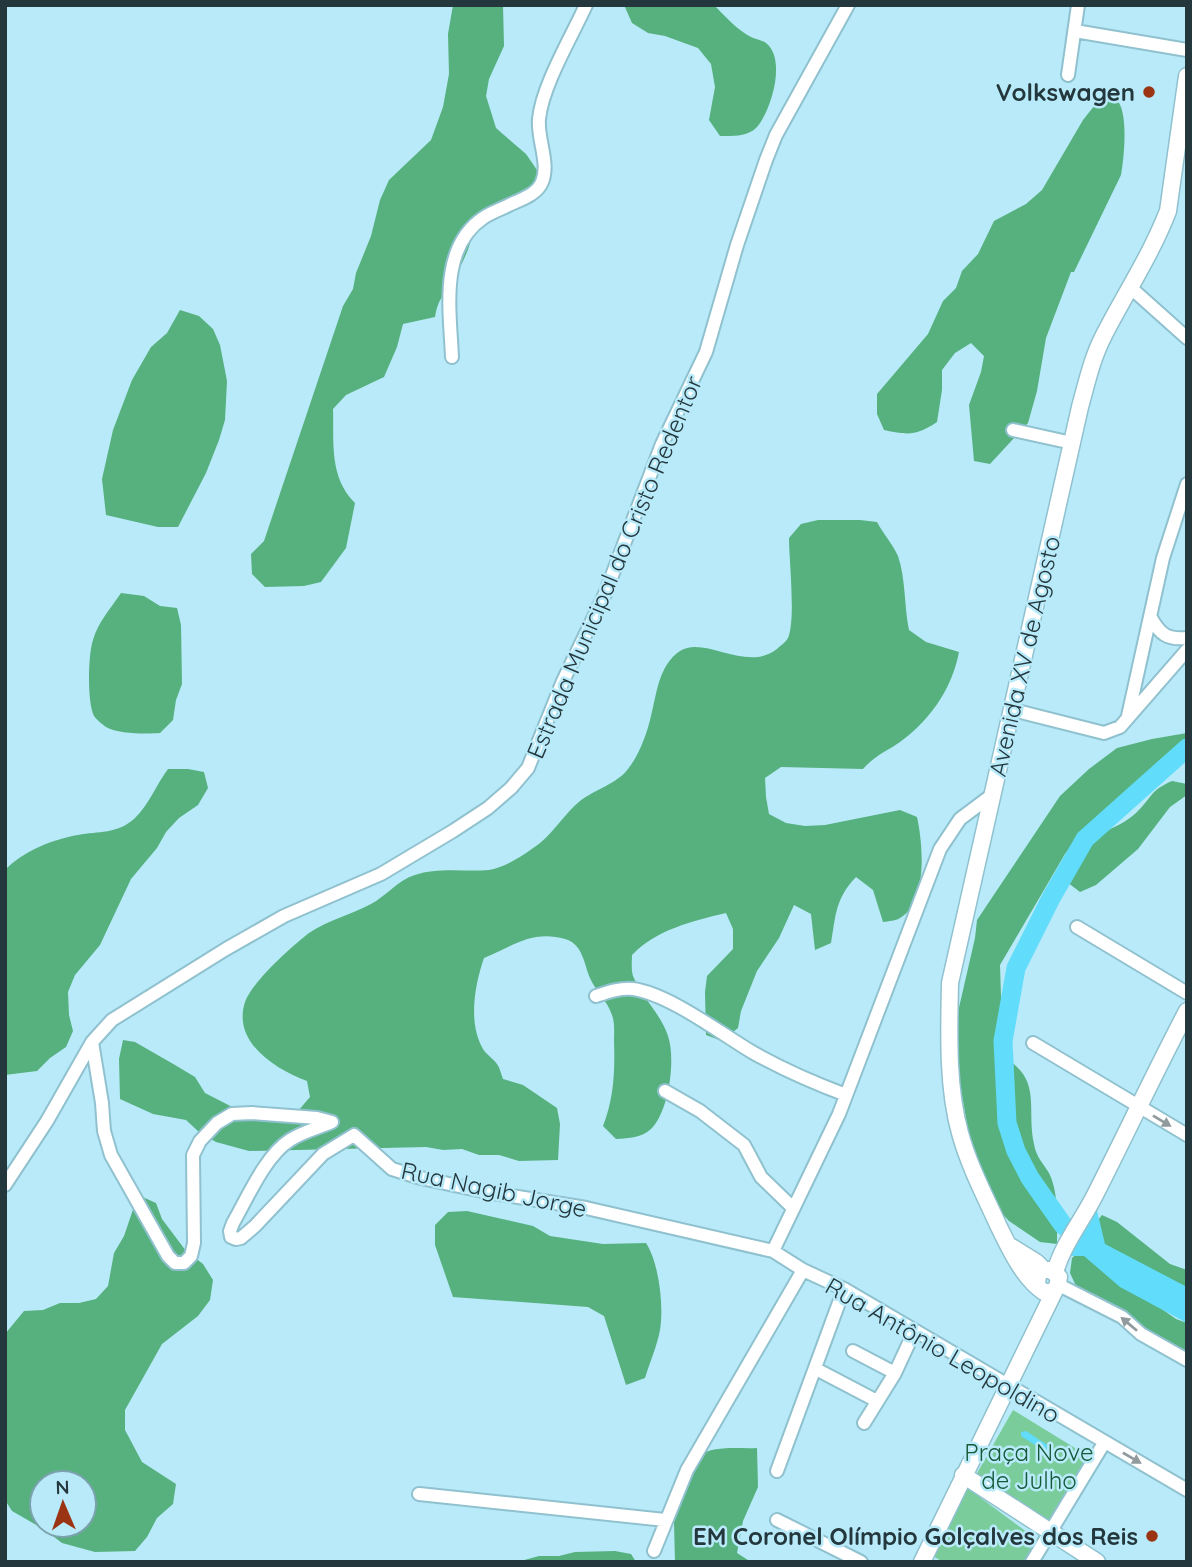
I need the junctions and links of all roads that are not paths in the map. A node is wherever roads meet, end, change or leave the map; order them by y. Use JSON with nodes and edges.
{"nodes":[{"id":1,"x":586,"y":5,"type":"edge"},
{"id":2,"x":848,"y":5,"type":"edge"},
{"id":3,"x":1078,"y":5,"type":"edge"},
{"id":4,"x":1075,"y":31,"type":"junction"},
{"id":5,"x":1187,"y":50,"type":"edge"},
{"id":6,"x":1068,"y":75,"type":"dead end"},
{"id":7,"x":1187,"y":76,"type":"edge"},
{"id":8,"x":1131,"y":288,"type":"junction"},
{"id":9,"x":1187,"y":338,"type":"edge"},
{"id":10,"x":452,"y":357,"type":"dead end"},
{"id":11,"x":1013,"y":430,"type":"dead end"},
{"id":12,"x":1072,"y":443,"type":"junction"},
{"id":13,"x":1187,"y":484,"type":"edge"},
{"id":14,"x":1151,"y":618,"type":"junction"},
{"id":15,"x":1187,"y":638,"type":"edge"},
{"id":16,"x":1187,"y":650,"type":"edge"},
{"id":17,"x":1013,"y":710,"type":"junction"},
{"id":18,"x":1128,"y":716,"type":"junction"},
{"id":19,"x":992,"y":795,"type":"junction"},
{"id":20,"x":1077,"y":927,"type":"dead end"},
{"id":21,"x":1187,"y":993,"type":"edge"},
{"id":22,"x":596,"y":996,"type":"dead end"},
{"id":23,"x":1187,"y":1011,"type":"edge"},
{"id":24,"x":92,"y":1042,"type":"junction"},
{"id":25,"x":1033,"y":1043,"type":"dead end"},
{"id":26,"x":665,"y":1091,"type":"dead end"},
{"id":27,"x":846,"y":1095,"type":"junction"},
{"id":28,"x":1137,"y":1106,"type":"junction"},
{"id":29,"x":332,"y":1122,"type":"junction"},
{"id":30,"x":354,"y":1135,"type":"junction"},
{"id":31,"x":1187,"y":1135,"type":"edge"},
{"id":32,"x":5,"y":1185,"type":"edge"},
{"id":33,"x":793,"y":1208,"type":"junction"},
{"id":34,"x":773,"y":1251,"type":"junction"},
{"id":35,"x":803,"y":1270,"type":"junction"},
{"id":36,"x":1050,"y":1278,"type":"junction"},
{"id":37,"x":844,"y":1289,"type":"junction"},
{"id":38,"x":914,"y":1332,"type":"junction"},
{"id":39,"x":853,"y":1351,"type":"dead end"},
{"id":40,"x":1187,"y":1360,"type":"edge"},
{"id":41,"x":816,"y":1369,"type":"junction"},
{"id":42,"x":895,"y":1373,"type":"junction"},
{"id":43,"x":1009,"y":1388,"type":"junction"},
{"id":44,"x":877,"y":1401,"type":"junction"},
{"id":45,"x":864,"y":1423,"type":"dead end"},
{"id":46,"x":1104,"y":1443,"type":"junction"},
{"id":47,"x":777,"y":1471,"type":"dead end"},
{"id":48,"x":963,"y":1475,"type":"junction"},
{"id":49,"x":1187,"y":1490,"type":"edge"},
{"id":50,"x":419,"y":1494,"type":"dead end"},
{"id":51,"x":778,"y":1520,"type":"dead end"},
{"id":52,"x":665,"y":1521,"type":"junction"},
{"id":53,"x":1051,"y":1532,"type":"junction"},
{"id":54,"x":654,"y":1551,"type":"dead end"},
{"id":55,"x":861,"y":1562,"type":"edge"},
{"id":56,"x":922,"y":1562,"type":"edge"},
{"id":57,"x":1032,"y":1562,"type":"edge"},
{"id":58,"x":1097,"y":1562,"type":"edge"}],
"edges":[{"from":1,"to":10,"type":"street"},
{"from":2,"to":24,"type":"street","name":"Estrada Municipal do Cristo Redentor"},
{"from":3,"to":4,"type":"street"},
{"from":4,"to":5,"type":"street"},
{"from":4,"to":6,"type":"street"},
{"from":7,"to":8,"type":"street","name":"Avenida XV de Agosto"},
{"from":8,"to":9,"type":"street"},
{"from":8,"to":12,"type":"street","name":"Avenida XV de Agosto"},
{"from":11,"to":12,"type":"street"},
{"from":12,"to":17,"type":"street","name":"Avenida XV de Agosto"},
{"from":13,"to":14,"type":"street"},
{"from":14,"to":15,"type":"street"},
{"from":14,"to":18,"type":"street"},
{"from":16,"to":18,"type":"street"},
{"from":17,"to":18,"type":"street"},
{"from":17,"to":19,"type":"street","name":"Avenida XV de Agosto"},
{"from":19,"to":27,"type":"street"},
{"from":19,"to":36,"type":"street","name":"Avenida XV de Agosto"},
{"from":20,"to":21,"type":"street"},
{"from":22,"to":27,"type":"street"},
{"from":23,"to":28,"type":"street"},
{"from":24,"to":29,"type":"street"},
{"from":24,"to":32,"type":"street","name":"Estrada Municipal do Cristo Redentor"},
{"from":25,"to":28,"type":"street"},
{"from":26,"to":33,"type":"street"},
{"from":27,"to":33,"type":"street"},
{"from":28,"to":31,"type":"street","one_way":true},
{"from":28,"to":36,"type":"street"},
{"from":29,"to":30,"type":"street","name":"Rua Nagib Jorge"},
{"from":29,"to":30,"type":"street"},
{"from":30,"to":34,"type":"street","name":"Rua Nagib Jorge"},
{"from":33,"to":34,"type":"street"},
{"from":34,"to":35,"type":"street","name":"Rua Antônio Leopoldino"},
{"from":35,"to":37,"type":"street","name":"Rua Antônio Leopoldino"},
{"from":35,"to":52,"type":"street"},
{"from":40,"to":36,"type":"street","one_way":true},
{"from":36,"to":43,"type":"street"},
{"from":37,"to":38,"type":"street","name":"Rua Antônio Leopoldino"},
{"from":37,"to":41,"type":"street"},
{"from":38,"to":42,"type":"street"},
{"from":38,"to":43,"type":"street","name":"Rua Antônio Leopoldino"},
{"from":39,"to":42,"type":"street"},
{"from":41,"to":44,"type":"street"},
{"from":41,"to":47,"type":"street"},
{"from":42,"to":44,"type":"street"},
{"from":43,"to":46,"type":"street","name":"Rua Antônio Leopoldino"},
{"from":43,"to":48,"type":"street"},
{"from":44,"to":45,"type":"street"},
{"from":46,"to":49,"type":"street","name":"Rua Antônio Leopoldino","one_way":true},
{"from":46,"to":53,"type":"street"},
{"from":48,"to":53,"type":"street"},
{"from":48,"to":56,"type":"street"},
{"from":50,"to":52,"type":"street"},
{"from":51,"to":55,"type":"street"},
{"from":52,"to":54,"type":"street"},
{"from":53,"to":57,"type":"street"},
{"from":53,"to":58,"type":"street"}]}
